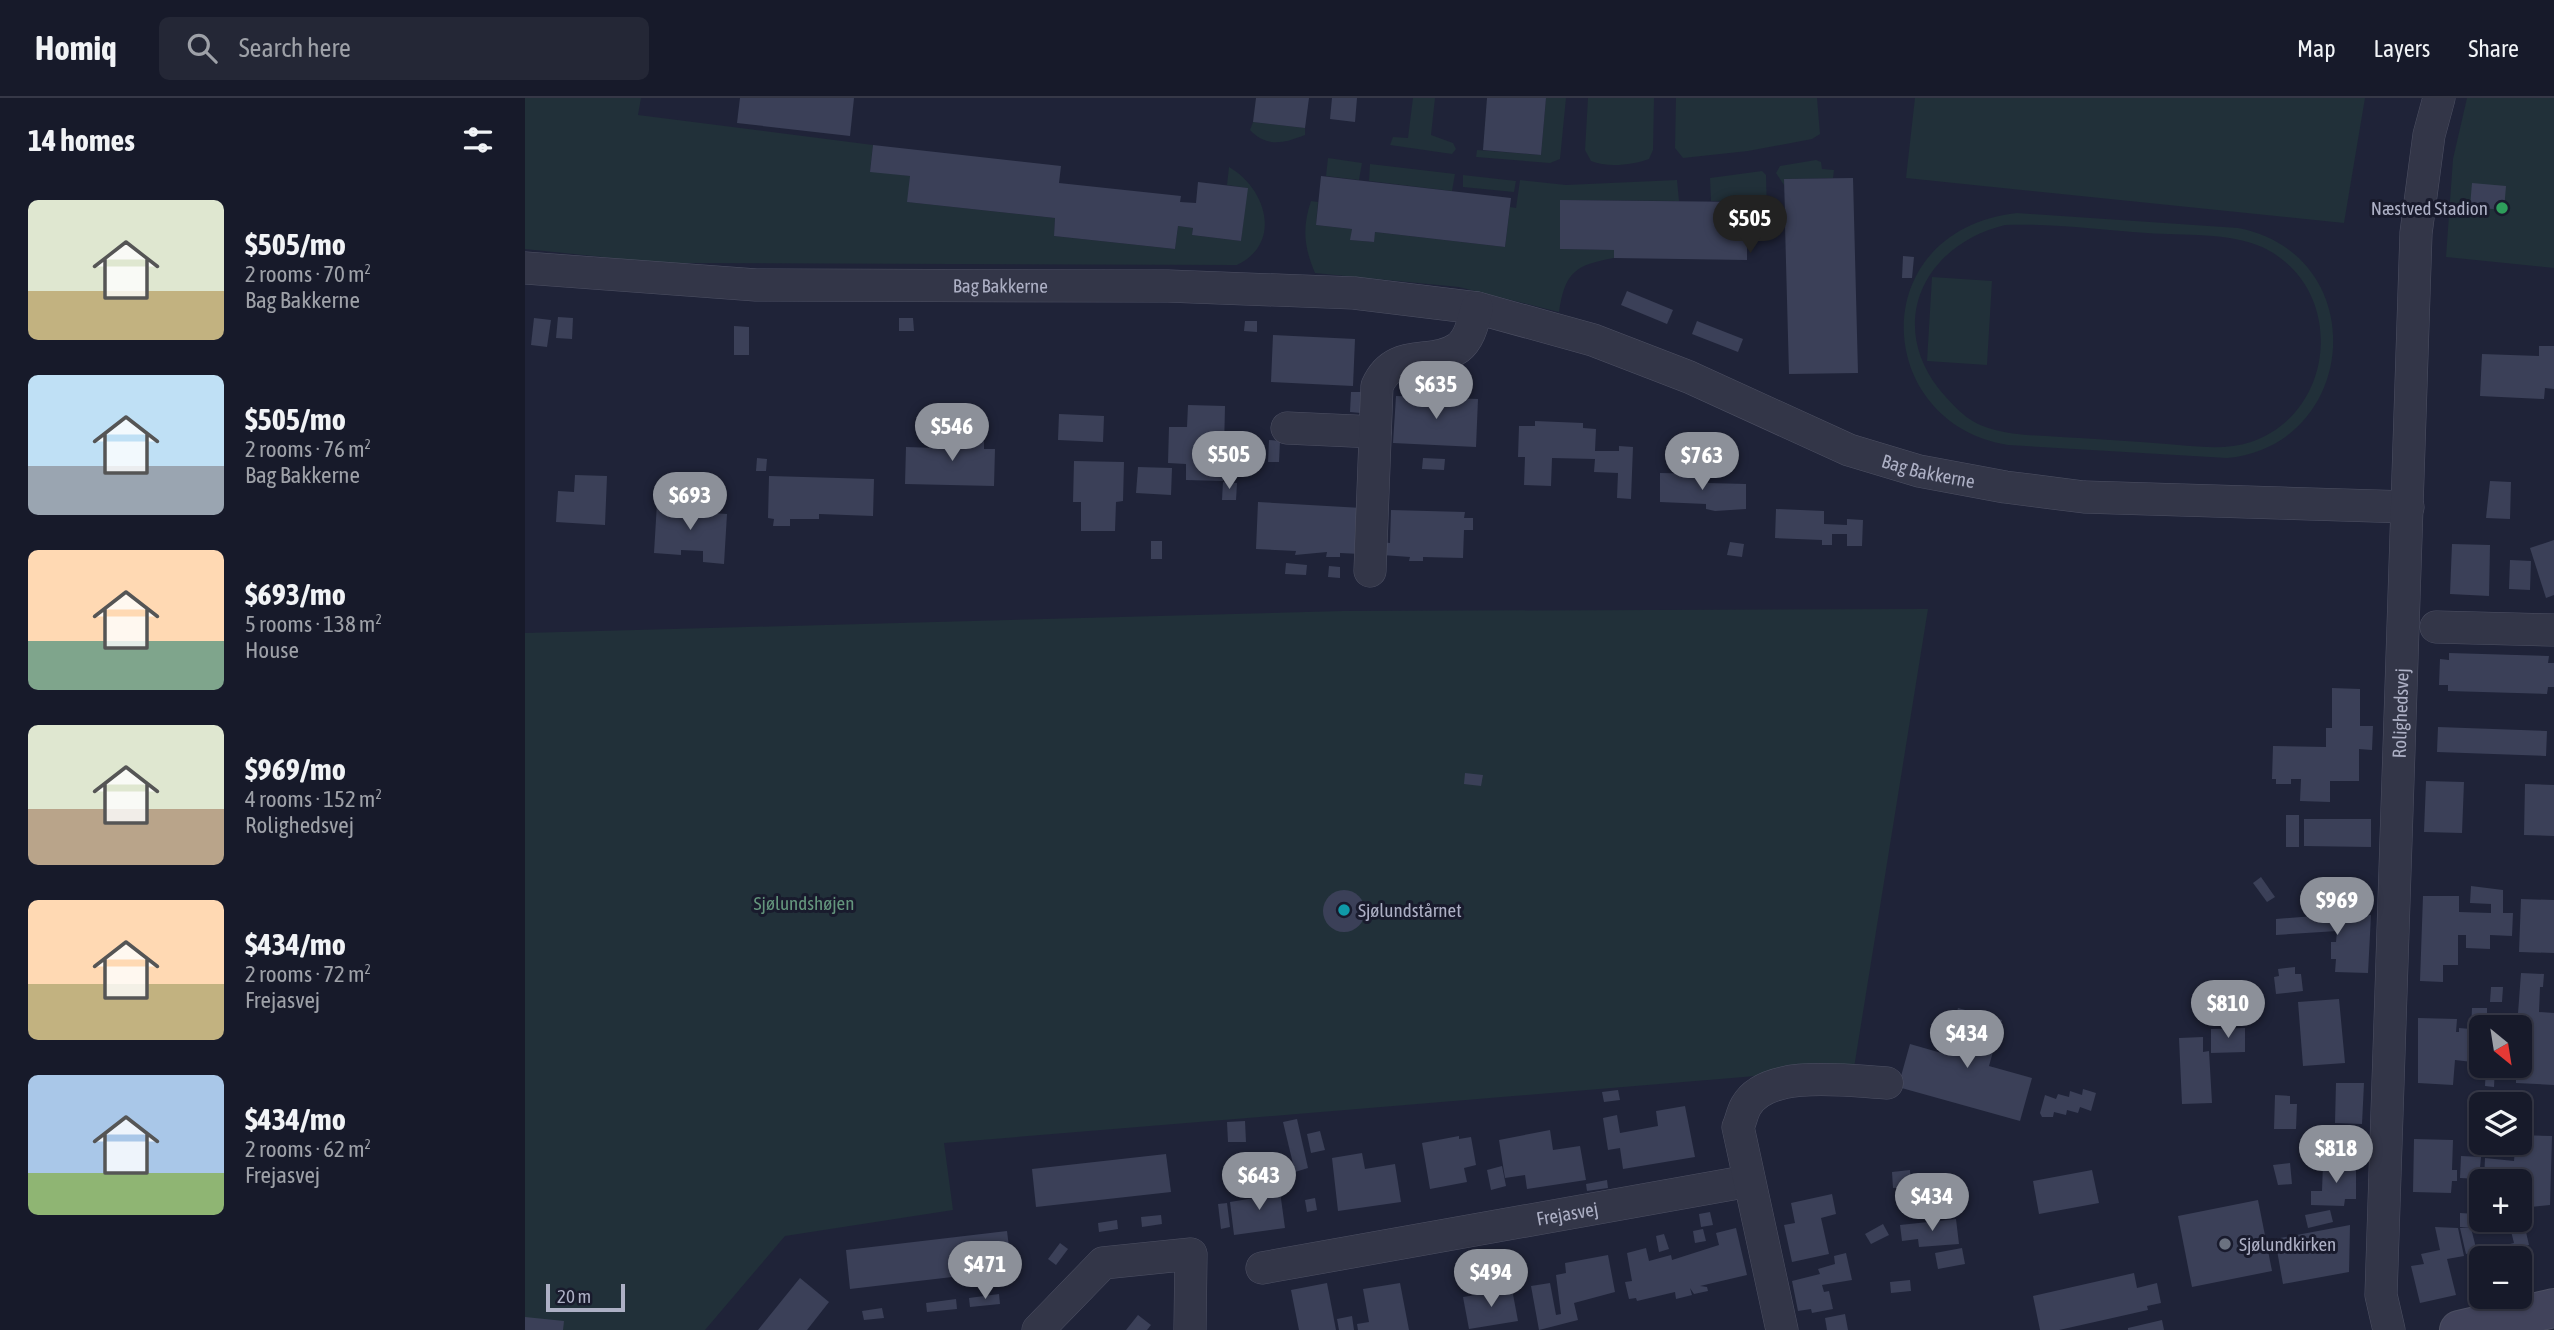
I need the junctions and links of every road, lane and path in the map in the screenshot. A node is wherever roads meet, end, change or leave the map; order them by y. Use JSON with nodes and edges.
{"nodes":[{"id":1,"x":2439,"y":98,"type":"edge"},
{"id":2,"x":525,"y":268,"type":"edge"},
{"id":3,"x":1477,"y":308,"type":"junction"},
{"id":4,"x":1287,"y":428,"type":"dead end"},
{"id":5,"x":1375,"y":432,"type":"junction"},
{"id":6,"x":2408,"y":507,"type":"junction"},
{"id":7,"x":1370,"y":571,"type":"dead end"},
{"id":8,"x":2436,"y":627,"type":"dead end"},
{"id":9,"x":2554,"y":630,"type":"edge"},
{"id":10,"x":1887,"y":1083,"type":"dead end"},
{"id":11,"x":1749,"y":1181,"type":"junction"},
{"id":12,"x":1262,"y":1268,"type":"dead end"},
{"id":13,"x":2554,"y":1308,"type":"edge"},
{"id":14,"x":1038,"y":1330,"type":"edge"},
{"id":15,"x":1190,"y":1330,"type":"edge"},
{"id":16,"x":1782,"y":1330,"type":"edge"},
{"id":17,"x":2389,"y":1330,"type":"edge"},
{"id":18,"x":2459,"y":1330,"type":"edge"}],
"edges":[{"from":1,"to":6,"type":"street","name":"Rolighedsvej"},
{"from":2,"to":3,"type":"street","name":"Bag Bakkerne"},
{"from":3,"to":5,"type":"street"},
{"from":3,"to":6,"type":"street","name":"Bag Bakkerne"},
{"from":4,"to":5,"type":"street"},
{"from":5,"to":7,"type":"street"},
{"from":6,"to":17,"type":"street","name":"Rolighedsvej"},
{"from":8,"to":9,"type":"street"},
{"from":10,"to":11,"type":"street"},
{"from":11,"to":12,"type":"street","name":"Frejasvej"},
{"from":11,"to":16,"type":"street"},
{"from":13,"to":18,"type":"street"},
{"from":14,"to":15,"type":"street"}]}
